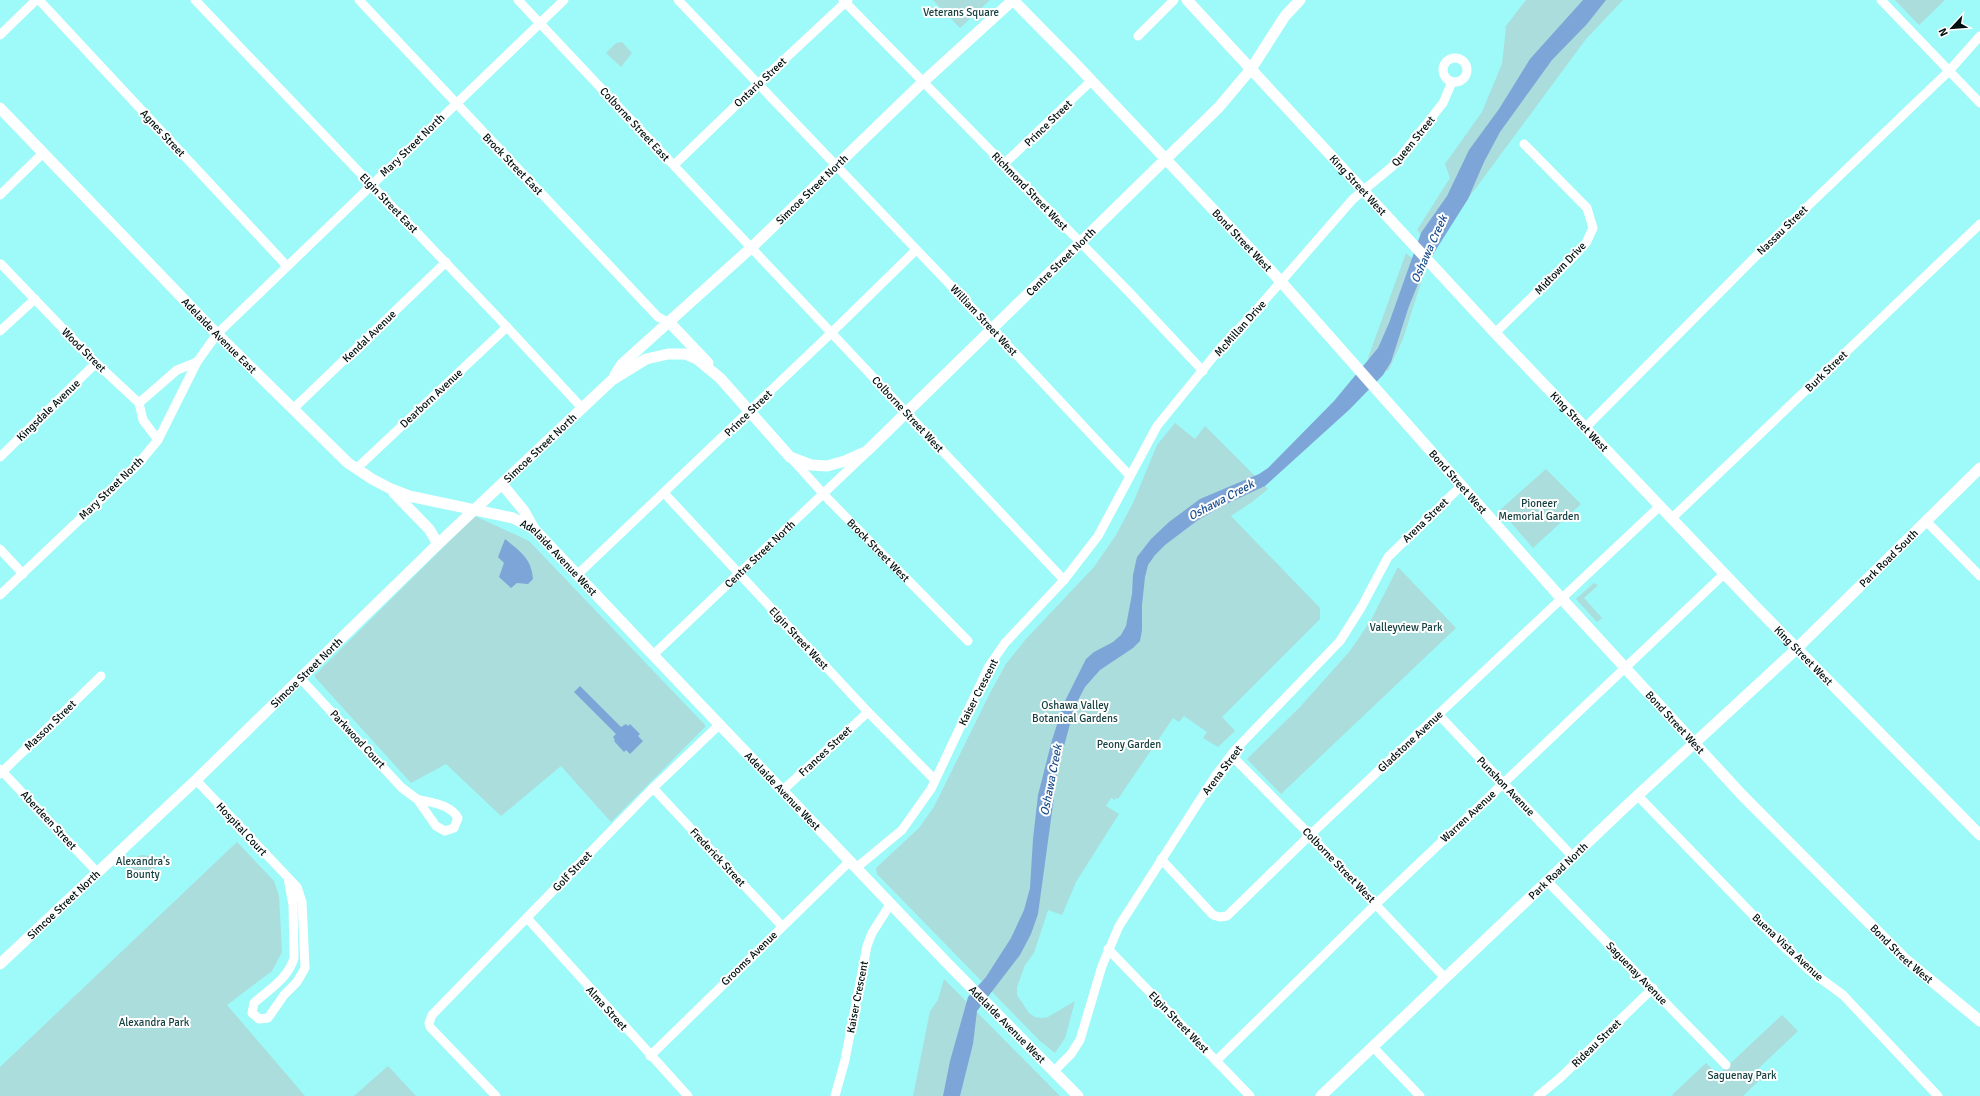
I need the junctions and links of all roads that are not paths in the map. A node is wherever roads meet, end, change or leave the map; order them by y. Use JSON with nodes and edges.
{"nodes":[{"id":1,"x":38,"y":0,"type":"edge"},
{"id":2,"x":195,"y":0,"type":"edge"},
{"id":3,"x":359,"y":0,"type":"edge"},
{"id":4,"x":518,"y":0,"type":"edge"},
{"id":5,"x":564,"y":0,"type":"edge"},
{"id":6,"x":678,"y":0,"type":"edge"},
{"id":7,"x":1013,"y":0,"type":"edge"},
{"id":8,"x":1174,"y":0,"type":"edge"},
{"id":9,"x":1187,"y":0,"type":"edge"},
{"id":10,"x":1300,"y":0,"type":"edge"},
{"id":11,"x":1881,"y":0,"type":"edge"},
{"id":12,"x":845,"y":1,"type":"edge"},
{"id":13,"x":540,"y":22,"type":"junction"},
{"id":14,"x":0,"y":35,"type":"edge"},
{"id":15,"x":1138,"y":36,"type":"dead end"},
{"id":16,"x":1980,"y":36,"type":"edge"},
{"id":17,"x":1251,"y":69,"type":"junction"},
{"id":18,"x":1949,"y":71,"type":"junction"},
{"id":19,"x":1091,"y":81,"type":"junction"},
{"id":20,"x":923,"y":82,"type":"junction"},
{"id":21,"x":1452,"y":82,"type":"dead end"},
{"id":22,"x":758,"y":84,"type":"junction"},
{"id":23,"x":455,"y":103,"type":"junction"},
{"id":24,"x":1980,"y":103,"type":"edge"},
{"id":25,"x":0,"y":108,"type":"edge"},
{"id":26,"x":1524,"y":144,"type":"dead end"},
{"id":27,"x":43,"y":153,"type":"junction"},
{"id":28,"x":1165,"y":158,"type":"junction"},
{"id":29,"x":1004,"y":164,"type":"junction"},
{"id":30,"x":674,"y":165,"type":"junction"},
{"id":31,"x":836,"y":166,"type":"junction"},
{"id":32,"x":372,"y":185,"type":"junction"},
{"id":33,"x":1363,"y":191,"type":"junction"},
{"id":34,"x":0,"y":195,"type":"edge"},
{"id":35,"x":1980,"y":224,"type":"edge"},
{"id":36,"x":1080,"y":242,"type":"junction"},
{"id":37,"x":752,"y":248,"type":"junction"},
{"id":38,"x":916,"y":250,"type":"junction"},
{"id":39,"x":446,"y":262,"type":"junction"},
{"id":40,"x":1,"y":264,"type":"dead end"},
{"id":41,"x":286,"y":265,"type":"junction"},
{"id":42,"x":1281,"y":282,"type":"junction"},
{"id":43,"x":34,"y":299,"type":"junction"},
{"id":44,"x":670,"y":323,"type":"junction"},
{"id":45,"x":507,"y":327,"type":"junction"},
{"id":46,"x":992,"y":329,"type":"junction"},
{"id":47,"x":0,"y":332,"type":"edge"},
{"id":48,"x":832,"y":333,"type":"junction"},
{"id":49,"x":1496,"y":333,"type":"junction"},
{"id":50,"x":217,"y":334,"type":"junction"},
{"id":51,"x":668,"y":354,"type":"joint"},
{"id":52,"x":197,"y":362,"type":"junction"},
{"id":53,"x":96,"y":363,"type":"junction"},
{"id":54,"x":1203,"y":371,"type":"junction"},
{"id":55,"x":720,"y":378,"type":"junction"},
{"id":56,"x":612,"y":380,"type":"junction"},
{"id":57,"x":139,"y":403,"type":"junction"},
{"id":58,"x":582,"y":408,"type":"junction"},
{"id":59,"x":293,"y":409,"type":"junction"},
{"id":60,"x":748,"y":412,"type":"junction"},
{"id":61,"x":908,"y":412,"type":"junction"},
{"id":62,"x":1586,"y":427,"type":"junction"},
{"id":63,"x":158,"y":440,"type":"junction"},
{"id":64,"x":867,"y":451,"type":"junction"},
{"id":65,"x":0,"y":457,"type":"edge"},
{"id":66,"x":790,"y":457,"type":"junction"},
{"id":67,"x":827,"y":466,"type":"joint"},
{"id":68,"x":1980,"y":468,"type":"edge"},
{"id":69,"x":356,"y":469,"type":"junction"},
{"id":70,"x":1130,"y":476,"type":"junction"},
{"id":71,"x":502,"y":484,"type":"junction"},
{"id":72,"x":1460,"y":486,"type":"junction"},
{"id":73,"x":391,"y":489,"type":"junction"},
{"id":74,"x":664,"y":493,"type":"junction"},
{"id":75,"x":824,"y":494,"type":"junction"},
{"id":76,"x":1660,"y":506,"type":"junction"},
{"id":77,"x":474,"y":510,"type":"junction"},
{"id":78,"x":1672,"y":518,"type":"junction"},
{"id":79,"x":1926,"y":521,"type":"junction"},
{"id":80,"x":534,"y":528,"type":"junction"},
{"id":81,"x":438,"y":544,"type":"junction"},
{"id":82,"x":0,"y":549,"type":"edge"},
{"id":83,"x":23,"y":574,"type":"junction"},
{"id":84,"x":578,"y":574,"type":"junction"},
{"id":85,"x":738,"y":574,"type":"junction"},
{"id":86,"x":1724,"y":574,"type":"junction"},
{"id":87,"x":1980,"y":576,"type":"edge"},
{"id":88,"x":1064,"y":580,"type":"junction"},
{"id":89,"x":0,"y":595,"type":"edge"},
{"id":90,"x":1561,"y":598,"type":"junction"},
{"id":91,"x":968,"y":641,"type":"dead end"},
{"id":92,"x":1797,"y":648,"type":"junction"},
{"id":93,"x":653,"y":655,"type":"junction"},
{"id":94,"x":1625,"y":668,"type":"junction"},
{"id":95,"x":101,"y":676,"type":"dead end"},
{"id":96,"x":300,"y":678,"type":"junction"},
{"id":97,"x":868,"y":712,"type":"junction"},
{"id":98,"x":1438,"y":714,"type":"junction"},
{"id":99,"x":719,"y":725,"type":"junction"},
{"id":100,"x":1695,"y":744,"type":"junction"},
{"id":101,"x":1231,"y":755,"type":"junction"},
{"id":102,"x":1,"y":772,"type":"edge"},
{"id":103,"x":196,"y":780,"type":"junction"},
{"id":104,"x":935,"y":780,"type":"junction"},
{"id":105,"x":1504,"y":783,"type":"junction"},
{"id":106,"x":653,"y":788,"type":"junction"},
{"id":107,"x":783,"y":790,"type":"junction"},
{"id":108,"x":1639,"y":797,"type":"junction"},
{"id":109,"x":417,"y":799,"type":"dead end"},
{"id":110,"x":1310,"y":835,"type":"junction"},
{"id":111,"x":1980,"y":835,"type":"edge"},
{"id":112,"x":1573,"y":857,"type":"junction"},
{"id":113,"x":1161,"y":859,"type":"junction"},
{"id":114,"x":853,"y":865,"type":"junction"},
{"id":115,"x":97,"y":872,"type":"junction"},
{"id":116,"x":288,"y":878,"type":"junction"},
{"id":117,"x":1547,"y":882,"type":"junction"},
{"id":118,"x":891,"y":903,"type":"junction"},
{"id":119,"x":1376,"y":904,"type":"junction"},
{"id":120,"x":527,"y":918,"type":"junction"},
{"id":121,"x":782,"y":926,"type":"junction"},
{"id":122,"x":1108,"y":949,"type":"junction"},
{"id":123,"x":0,"y":964,"type":"edge"},
{"id":124,"x":1445,"y":978,"type":"junction"},
{"id":125,"x":1652,"y":988,"type":"junction"},
{"id":126,"x":1980,"y":1021,"type":"edge"},
{"id":127,"x":1373,"y":1047,"type":"junction"},
{"id":128,"x":650,"y":1056,"type":"junction"},
{"id":129,"x":1216,"y":1061,"type":"junction"},
{"id":130,"x":1726,"y":1065,"type":"dead end"},
{"id":131,"x":1054,"y":1071,"type":"junction"},
{"id":132,"x":496,"y":1096,"type":"edge"},
{"id":133,"x":688,"y":1096,"type":"edge"},
{"id":134,"x":836,"y":1096,"type":"edge"},
{"id":135,"x":1078,"y":1096,"type":"edge"},
{"id":136,"x":1250,"y":1096,"type":"edge"},
{"id":137,"x":1321,"y":1096,"type":"edge"},
{"id":138,"x":1420,"y":1096,"type":"edge"},
{"id":139,"x":1538,"y":1096,"type":"edge"},
{"id":140,"x":1938,"y":1096,"type":"edge"}],
"edges":[{"from":1,"to":14,"type":"street"},
{"from":1,"to":41,"type":"street","name":"Agnes Street"},
{"from":2,"to":32,"type":"street","name":"Elgin Street East"},
{"from":3,"to":23,"type":"street","name":"Brock Street East"},
{"from":4,"to":13,"type":"street","name":"Colborne Street East"},
{"from":5,"to":13,"type":"street","name":"Mary Street North"},
{"from":6,"to":22,"type":"street","name":"William Street West"},
{"from":7,"to":19,"type":"main road","name":"Bond Street West"},
{"from":7,"to":20,"type":"main road","name":"Simcoe Street North"},
{"from":8,"to":15,"type":"street"},
{"from":9,"to":17,"type":"main road","name":"King Street West"},
{"from":10,"to":17,"type":"main road","name":"Centre Street North"},
{"from":11,"to":18,"type":"street"},
{"from":12,"to":20,"type":"street","name":"Richmond Street West"},
{"from":12,"to":22,"type":"street","name":"Ontario Street"},
{"from":13,"to":23,"type":"street","name":"Mary Street North"},
{"from":13,"to":30,"type":"street","name":"Colborne Street East"},
{"from":16,"to":18,"type":"street","name":"Nassau Street"},
{"from":17,"to":28,"type":"main road","name":"Centre Street North"},
{"from":17,"to":33,"type":"main road","name":"King Street West"},
{"from":18,"to":24,"type":"street"},
{"from":18,"to":62,"type":"street","name":"Nassau Street"},
{"from":19,"to":28,"type":"main road","name":"Bond Street West"},
{"from":19,"to":29,"type":"street","name":"Prince Street"},
{"from":20,"to":29,"type":"street","name":"Richmond Street West"},
{"from":20,"to":31,"type":"main road","name":"Simcoe Street North"},
{"from":21,"to":33,"type":"street","name":"Queen Street"},
{"from":22,"to":30,"type":"street","name":"Ontario Street"},
{"from":22,"to":31,"type":"street","name":"William Street West"},
{"from":23,"to":32,"type":"street","name":"Mary Street North"},
{"from":23,"to":44,"type":"street","name":"Brock Street East"},
{"from":25,"to":27,"type":"main road","name":"Adelaide Avenue East"},
{"from":26,"to":49,"type":"street","name":"Midtown Drive"},
{"from":27,"to":34,"type":"street"},
{"from":27,"to":50,"type":"main road","name":"Adelaide Avenue East"},
{"from":28,"to":36,"type":"main road","name":"Centre Street North"},
{"from":28,"to":42,"type":"main road","name":"Bond Street West"},
{"from":29,"to":36,"type":"street","name":"Richmond Street West"},
{"from":30,"to":37,"type":"street","name":"Colborne Street East"},
{"from":31,"to":37,"type":"main road","name":"Simcoe Street North"},
{"from":31,"to":38,"type":"street","name":"William Street West"},
{"from":32,"to":39,"type":"street","name":"Elgin Street East"},
{"from":32,"to":41,"type":"street","name":"Mary Street North"},
{"from":33,"to":42,"type":"street","name":"McMillan Drive"},
{"from":33,"to":49,"type":"main road","name":"King Street West"},
{"from":35,"to":78,"type":"street","name":"Burk Street"},
{"from":36,"to":46,"type":"main road","name":"Centre Street North"},
{"from":36,"to":54,"type":"street","name":"Richmond Street West"},
{"from":37,"to":44,"type":"main road","name":"Simcoe Street North"},
{"from":37,"to":48,"type":"street","name":"Colborne Street West"},
{"from":38,"to":46,"type":"street","name":"William Street West"},
{"from":38,"to":48,"type":"street","name":"Prince Street"},
{"from":39,"to":45,"type":"street","name":"Elgin Street East"},
{"from":39,"to":59,"type":"street","name":"Kendal Avenue"},
{"from":40,"to":43,"type":"street","name":"Wood Street"},
{"from":41,"to":50,"type":"street","name":"Mary Street North"},
{"from":42,"to":54,"type":"street","name":"McMillan Drive"},
{"from":42,"to":72,"type":"main road","name":"Bond Street West"},
{"from":43,"to":47,"type":"street"},
{"from":43,"to":53,"type":"street","name":"Wood Street"},
{"from":44,"to":55,"type":"main road"},
{"from":44,"to":56,"type":"main road","name":"Simcoe Street North"},
{"from":45,"to":58,"type":"street","name":"Elgin Street East"},
{"from":45,"to":69,"type":"street","name":"Dearborn Avenue"},
{"from":46,"to":61,"type":"main road","name":"Centre Street North"},
{"from":46,"to":70,"type":"street","name":"William Street West"},
{"from":48,"to":60,"type":"street","name":"Prince Street"},
{"from":48,"to":61,"type":"street","name":"Colborne Street West"},
{"from":49,"to":62,"type":"main road","name":"King Street West"},
{"from":50,"to":52,"type":"street","name":"Mary Street North"},
{"from":50,"to":59,"type":"main road","name":"Adelaide Avenue East"},
{"from":51,"to":55,"type":"main road","name":"Brock Street West"},
{"from":51,"to":56,"type":"main road","name":"Simcoe Street North"},
{"from":52,"to":57,"type":"street"},
{"from":52,"to":63,"type":"street","name":"Mary Street North"},
{"from":53,"to":57,"type":"street","name":"Wood Street"},
{"from":53,"to":65,"type":"street","name":"Kingsdale Avenue"},
{"from":54,"to":70,"type":"street","name":"McMillan Drive"},
{"from":55,"to":60,"type":"main road","name":"Brock Street West"},
{"from":56,"to":58,"type":"main road","name":"Simcoe Street North"},
{"from":57,"to":63,"type":"street"},
{"from":58,"to":71,"type":"main road","name":"Simcoe Street North"},
{"from":59,"to":69,"type":"main road","name":"Adelaide Avenue East"},
{"from":60,"to":66,"type":"main road","name":"Brock Street West"},
{"from":60,"to":74,"type":"street","name":"Prince Street"},
{"from":61,"to":64,"type":"main road","name":"Centre Street North"},
{"from":61,"to":88,"type":"street","name":"Colborne Street West"},
{"from":62,"to":76,"type":"main road","name":"King Street West"},
{"from":63,"to":83,"type":"street","name":"Mary Street North"},
{"from":64,"to":67,"type":"main road","name":"Centre Street North"},
{"from":64,"to":75,"type":"street","name":"Centre Street North"},
{"from":66,"to":67,"type":"main road","name":"Brock Street West"},
{"from":66,"to":75,"type":"street","name":"Brock Street West"},
{"from":68,"to":79,"type":"main road","name":"Park Road South"},
{"from":69,"to":73,"type":"main road","name":"Adelaide Avenue East"},
{"from":70,"to":88,"type":"street","name":"Kaiser Crescent"},
{"from":71,"to":77,"type":"main road","name":"Simcoe Street North"},
{"from":71,"to":80,"type":"main road"},
{"from":72,"to":90,"type":"main road","name":"Bond Street West"},
{"from":72,"to":101,"type":"street","name":"Arena Street"},
{"from":73,"to":77,"type":"main road","name":"Adelaide Avenue East"},
{"from":73,"to":81,"type":"main road"},
{"from":74,"to":84,"type":"street","name":"Prince Street"},
{"from":74,"to":85,"type":"street","name":"Elgin Street West"},
{"from":75,"to":85,"type":"street","name":"Centre Street North"},
{"from":75,"to":91,"type":"street","name":"Brock Street West"},
{"from":76,"to":78,"type":"main road","name":"King Street West"},
{"from":76,"to":90,"type":"street","name":"Gladstone Avenue"},
{"from":77,"to":80,"type":"main road","name":"Adelaide Avenue West"},
{"from":77,"to":81,"type":"main road","name":"Simcoe Street North"},
{"from":78,"to":86,"type":"main road","name":"King Street West"},
{"from":79,"to":87,"type":"street"},
{"from":79,"to":92,"type":"main road","name":"Park Road South"},
{"from":80,"to":84,"type":"main road","name":"Adelaide Avenue West"},
{"from":81,"to":96,"type":"main road","name":"Simcoe Street North"},
{"from":82,"to":83,"type":"street"},
{"from":83,"to":89,"type":"street","name":"Mary Street North"},
{"from":84,"to":93,"type":"main road","name":"Adelaide Avenue West"},
{"from":85,"to":93,"type":"street","name":"Centre Street North"},
{"from":85,"to":97,"type":"street","name":"Elgin Street West"},
{"from":86,"to":92,"type":"main road","name":"King Street West"},
{"from":86,"to":94,"type":"street","name":"Warren Avenue"},
{"from":88,"to":104,"type":"street","name":"Kaiser Crescent"},
{"from":90,"to":94,"type":"main road","name":"Bond Street West"},
{"from":90,"to":98,"type":"street","name":"Gladstone Avenue"},
{"from":92,"to":100,"type":"main road","name":"Park Road North"},
{"from":92,"to":111,"type":"main road","name":"King Street West"},
{"from":93,"to":99,"type":"main road","name":"Adelaide Avenue West"},
{"from":94,"to":100,"type":"main road","name":"Bond Street West"},
{"from":94,"to":105,"type":"street","name":"Warren Avenue"},
{"from":95,"to":102,"type":"street","name":"Masson Street"},
{"from":96,"to":103,"type":"main road","name":"Simcoe Street North"},
{"from":96,"to":109,"type":"street","name":"Parkwood Court"},
{"from":97,"to":104,"type":"street","name":"Elgin Street West"},
{"from":97,"to":107,"type":"street","name":"Frances Street"},
{"from":98,"to":105,"type":"street","name":"Punshon Avenue"},
{"from":98,"to":110,"type":"street","name":"Gladstone Avenue"},
{"from":99,"to":106,"type":"street","name":"Golf Street"},
{"from":99,"to":107,"type":"main road","name":"Adelaide Avenue West"},
{"from":100,"to":108,"type":"main road","name":"Park Road North"},
{"from":100,"to":126,"type":"main road","name":"Bond Street West"},
{"from":101,"to":110,"type":"street","name":"Colborne Street West"},
{"from":101,"to":113,"type":"street","name":"Arena Street"},
{"from":102,"to":115,"type":"street","name":"Aberdeen Street"},
{"from":103,"to":115,"type":"main road","name":"Simcoe Street North"},
{"from":103,"to":116,"type":"street","name":"Hospital Court"},
{"from":104,"to":114,"type":"street","name":"Kaiser Crescent"},
{"from":105,"to":112,"type":"street","name":"Punshon Avenue"},
{"from":105,"to":119,"type":"street","name":"Warren Avenue"},
{"from":106,"to":120,"type":"street","name":"Golf Street"},
{"from":106,"to":121,"type":"street","name":"Frederick Street"},
{"from":107,"to":114,"type":"main road","name":"Adelaide Avenue West"},
{"from":108,"to":112,"type":"main road","name":"Park Road North"},
{"from":108,"to":140,"type":"street","name":"Buena Vista Avenue"},
{"from":110,"to":113,"type":"street","name":"Gladstone Avenue"},
{"from":110,"to":119,"type":"street","name":"Colborne Street West"},
{"from":112,"to":117,"type":"main road","name":"Park Road North"},
{"from":113,"to":122,"type":"street","name":"Arena Street"},
{"from":114,"to":118,"type":"main road","name":"Adelaide Avenue West"},
{"from":114,"to":121,"type":"street","name":"Grooms Avenue"},
{"from":115,"to":123,"type":"main road","name":"Simcoe Street North"},
{"from":116,"to":116,"type":"street","name":"Hospital Court"},
{"from":117,"to":124,"type":"main road","name":"Park Road North"},
{"from":117,"to":125,"type":"street","name":"Saguenay Avenue"},
{"from":118,"to":131,"type":"main road","name":"Adelaide Avenue West"},
{"from":118,"to":134,"type":"street","name":"Kaiser Crescent"},
{"from":119,"to":124,"type":"street","name":"Colborne Street West"},
{"from":119,"to":129,"type":"street","name":"Warren Avenue"},
{"from":120,"to":128,"type":"street","name":"Alma Street"},
{"from":120,"to":132,"type":"street","name":"Golf Street"},
{"from":121,"to":128,"type":"street","name":"Grooms Avenue"},
{"from":122,"to":129,"type":"street","name":"Elgin Street West"},
{"from":122,"to":131,"type":"street","name":"Arena Street"},
{"from":124,"to":127,"type":"main road","name":"Park Road North"},
{"from":125,"to":130,"type":"street","name":"Saguenay Avenue"},
{"from":125,"to":139,"type":"street","name":"Rideau Street"},
{"from":127,"to":137,"type":"main road","name":"Park Road North"},
{"from":127,"to":138,"type":"street"},
{"from":128,"to":133,"type":"street","name":"Alma Street"},
{"from":129,"to":136,"type":"street","name":"Elgin Street West"},
{"from":131,"to":135,"type":"main road","name":"Adelaide Avenue West"}]}
